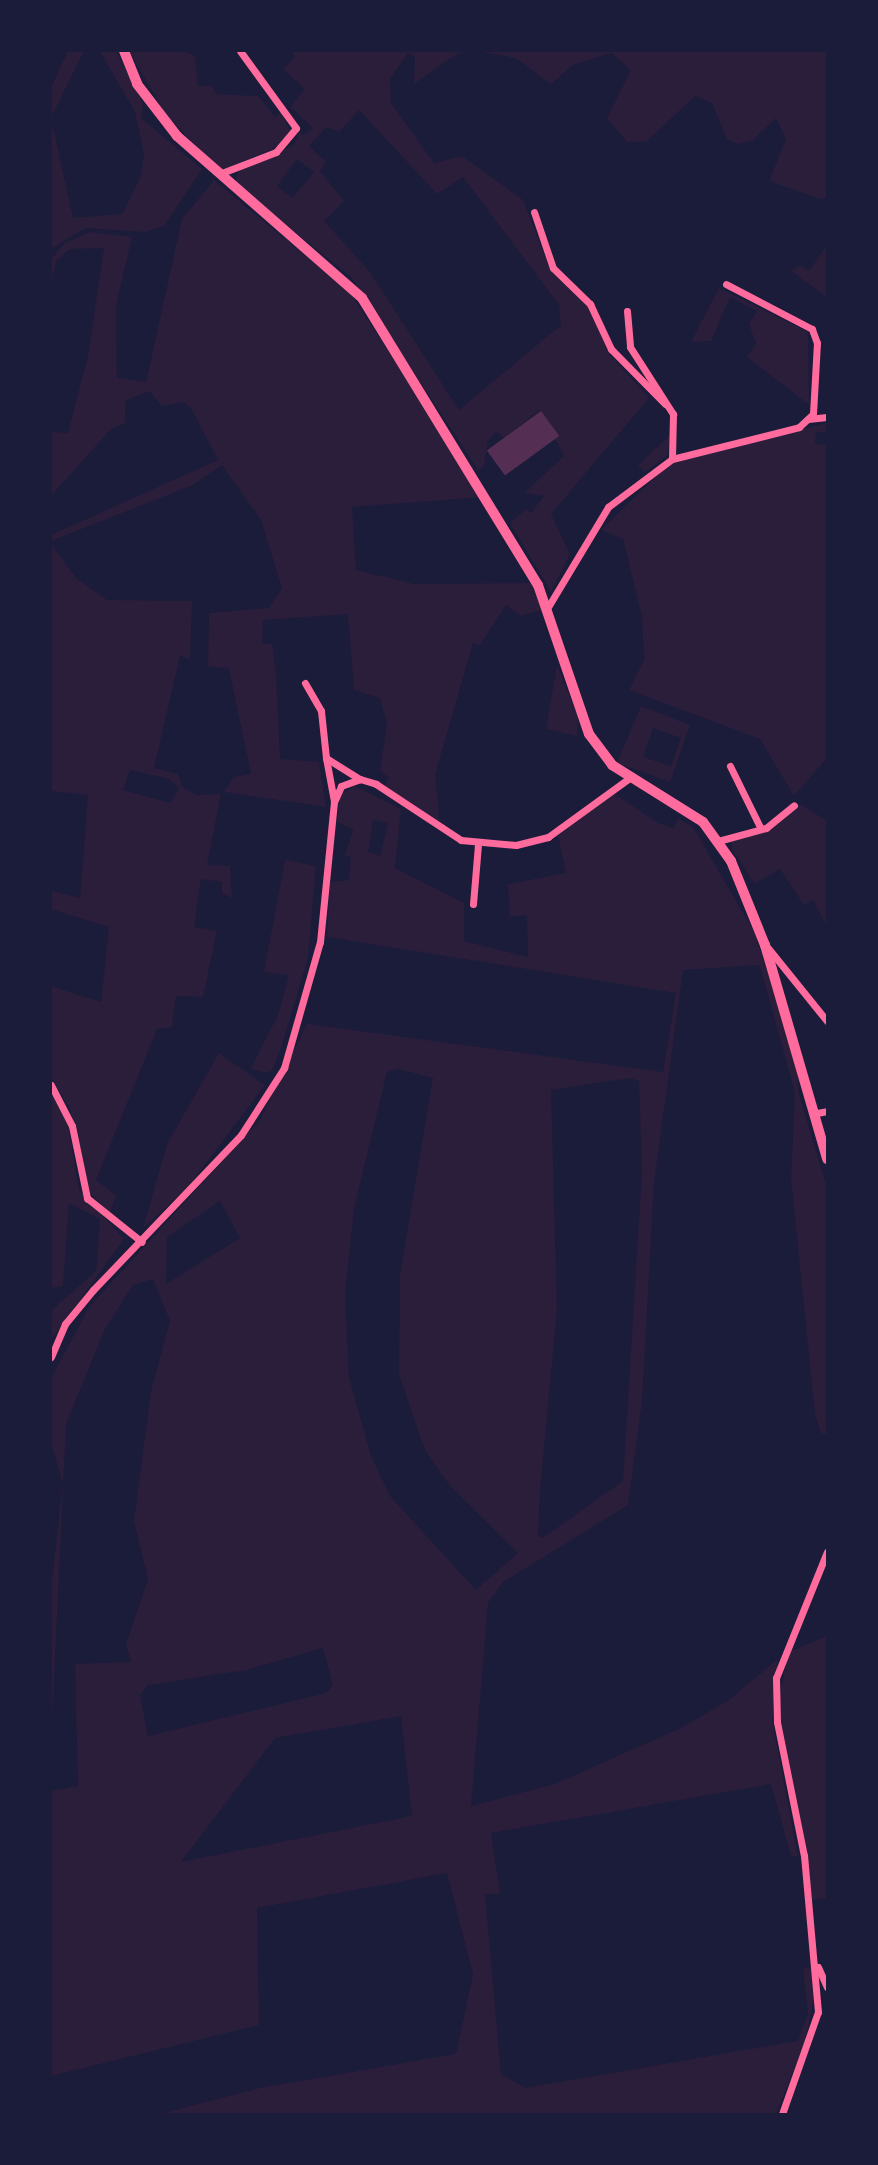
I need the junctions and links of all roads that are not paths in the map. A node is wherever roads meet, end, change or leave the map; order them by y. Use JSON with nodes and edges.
{"nodes":[{"id":1,"x":124,"y":51,"type":"edge"},
{"id":2,"x":240,"y":51,"type":"edge"},
{"id":3,"x":217,"y":174,"type":"junction"},
{"id":4,"x":534,"y":212,"type":"dead end"},
{"id":5,"x":726,"y":284,"type":"dead end"},
{"id":6,"x":627,"y":311,"type":"dead end"},
{"id":7,"x":665,"y":404,"type":"junction"},
{"id":8,"x":827,"y":417,"type":"edge"},
{"id":9,"x":807,"y":419,"type":"junction"},
{"id":10,"x":672,"y":459,"type":"junction"},
{"id":11,"x":548,"y":607,"type":"junction"},
{"id":12,"x":304,"y":683,"type":"dead end"},
{"id":13,"x":326,"y":758,"type":"junction"},
{"id":14,"x":730,"y":766,"type":"dead end"},
{"id":15,"x":631,"y":777,"type":"junction"},
{"id":16,"x":360,"y":779,"type":"junction"},
{"id":17,"x":334,"y":802,"type":"junction"},
{"id":18,"x":794,"y":805,"type":"dead end"},
{"id":19,"x":761,"y":829,"type":"junction"},
{"id":20,"x":718,"y":841,"type":"junction"},
{"id":21,"x":478,"y":844,"type":"junction"},
{"id":22,"x":473,"y":904,"type":"dead end"},
{"id":23,"x":765,"y":945,"type":"junction"},
{"id":24,"x":827,"y":1021,"type":"edge"},
{"id":25,"x":51,"y":1085,"type":"edge"},
{"id":26,"x":822,"y":1112,"type":"edge"},
{"id":27,"x":827,"y":1159,"type":"edge"},
{"id":28,"x":142,"y":1242,"type":"junction"},
{"id":29,"x":51,"y":1357,"type":"edge"},
{"id":30,"x":827,"y":1552,"type":"edge"},
{"id":31,"x":817,"y":1963,"type":"junction"},
{"id":32,"x":827,"y":1987,"type":"edge"},
{"id":33,"x":782,"y":2114,"type":"edge"}],
"edges":[{"from":1,"to":3,"type":"street"},
{"from":2,"to":3,"type":"street"},
{"from":3,"to":11,"type":"street"},
{"from":4,"to":7,"type":"street"},
{"from":5,"to":9,"type":"street"},
{"from":6,"to":7,"type":"street"},
{"from":7,"to":10,"type":"street"},
{"from":8,"to":9,"type":"street"},
{"from":9,"to":10,"type":"street"},
{"from":10,"to":11,"type":"street"},
{"from":11,"to":15,"type":"street"},
{"from":12,"to":13,"type":"street"},
{"from":13,"to":16,"type":"street"},
{"from":13,"to":17,"type":"street"},
{"from":14,"to":19,"type":"street"},
{"from":15,"to":20,"type":"street"},
{"from":15,"to":21,"type":"street"},
{"from":16,"to":17,"type":"street"},
{"from":16,"to":21,"type":"street"},
{"from":17,"to":28,"type":"street"},
{"from":18,"to":19,"type":"street"},
{"from":19,"to":20,"type":"street"},
{"from":20,"to":23,"type":"street"},
{"from":21,"to":22,"type":"street"},
{"from":23,"to":24,"type":"street"},
{"from":23,"to":26,"type":"street"},
{"from":25,"to":28,"type":"street"},
{"from":26,"to":27,"type":"street"},
{"from":28,"to":29,"type":"street"},
{"from":30,"to":31,"type":"street"},
{"from":31,"to":32,"type":"street"},
{"from":31,"to":33,"type":"street"}]}
